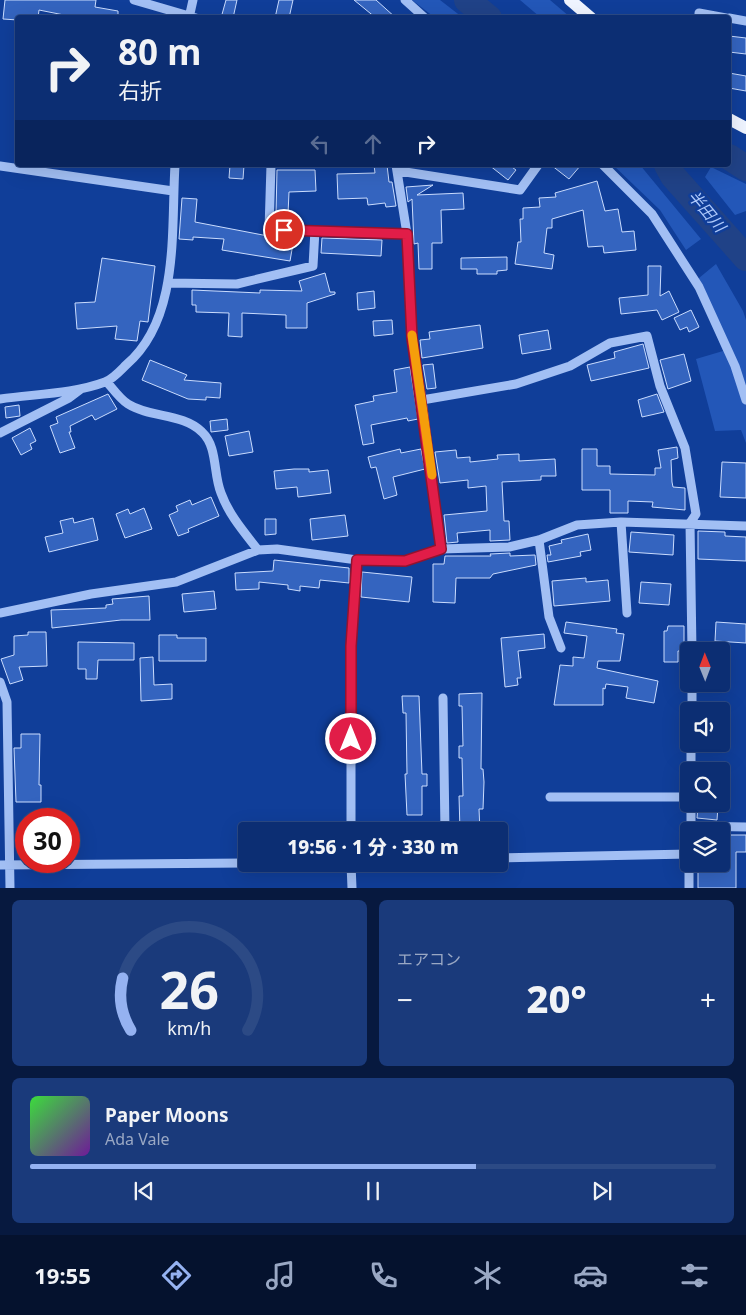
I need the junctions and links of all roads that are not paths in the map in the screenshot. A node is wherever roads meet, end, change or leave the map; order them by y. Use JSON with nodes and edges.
{"nodes":[{"id":1,"x":134,"y":0,"type":"edge"},
{"id":2,"x":193,"y":0,"type":"edge"},
{"id":3,"x":405,"y":0,"type":"edge"},
{"id":4,"x":570,"y":0,"type":"edge"},
{"id":5,"x":185,"y":15,"type":"edge"},
{"id":6,"x":192,"y":15,"type":"edge"},
{"id":7,"x":422,"y":15,"type":"edge"},
{"id":8,"x":588,"y":15,"type":"edge"},
{"id":9,"x":699,"y":15,"type":"edge"},
{"id":10,"x":710,"y":15,"type":"edge"},
{"id":11,"x":731,"y":19,"type":"edge"},
{"id":12,"x":746,"y":21,"type":"edge"},
{"id":13,"x":731,"y":120,"type":"edge"},
{"id":14,"x":746,"y":128,"type":"edge"},
{"id":15,"x":0,"y":166,"type":"edge"},
{"id":16,"x":175,"y":167,"type":"edge"},
{"id":17,"x":271,"y":167,"type":"edge"},
{"id":18,"x":537,"y":167,"type":"edge"},
{"id":19,"x":605,"y":167,"type":"edge"},
{"id":20,"x":397,"y":168,"type":"edge"},
{"id":21,"x":173,"y":191,"type":"junction"},
{"id":22,"x":315,"y":230,"type":"junction"},
{"id":23,"x":407,"y":234,"type":"junction"},
{"id":24,"x":168,"y":283,"type":"junction"},
{"id":25,"x":107,"y":382,"type":"junction"},
{"id":26,"x":82,"y":388,"type":"junction"},
{"id":27,"x":0,"y":398,"type":"edge"},
{"id":28,"x":422,"y":400,"type":"junction"},
{"id":29,"x":746,"y":400,"type":"edge"},
{"id":30,"x":0,"y":433,"type":"edge"},
{"id":31,"x":620,"y":522,"type":"junction"},
{"id":32,"x":690,"y":523,"type":"junction"},
{"id":33,"x":746,"y":526,"type":"edge"},
{"id":34,"x":539,"y":540,"type":"junction"},
{"id":35,"x":441,"y":549,"type":"junction"},
{"id":36,"x":258,"y":550,"type":"junction"},
{"id":37,"x":357,"y":560,"type":"junction"},
{"id":38,"x":0,"y":613,"type":"edge"},
{"id":39,"x":627,"y":613,"type":"dead end"},
{"id":40,"x":692,"y":642,"type":"edge"},
{"id":41,"x":561,"y":648,"type":"dead end"},
{"id":42,"x":0,"y":682,"type":"edge"},
{"id":43,"x":443,"y":698,"type":"dead end"},
{"id":44,"x":550,"y":797,"type":"dead end"},
{"id":45,"x":680,"y":797,"type":"edge"},
{"id":46,"x":351,"y":822,"type":"edge"},
{"id":47,"x":445,"y":822,"type":"edge"},
{"id":48,"x":730,"y":828,"type":"edge"},
{"id":49,"x":746,"y":828,"type":"edge"},
{"id":50,"x":680,"y":854,"type":"edge"},
{"id":51,"x":508,"y":858,"type":"edge"},
{"id":52,"x":238,"y":863,"type":"edge"},
{"id":53,"x":0,"y":865,"type":"edge"},
{"id":54,"x":10,"y":865,"type":"junction"},
{"id":55,"x":351,"y":872,"type":"edge"},
{"id":56,"x":689,"y":872,"type":"edge"},
{"id":57,"x":10,"y":888,"type":"edge"},
{"id":58,"x":352,"y":888,"type":"edge"},
{"id":59,"x":689,"y":888,"type":"edge"}],
"edges":[{"from":1,"to":5,"type":"street"},
{"from":2,"to":6,"type":"street"},
{"from":3,"to":7,"type":"street"},
{"from":4,"to":8,"type":"main road"},
{"from":9,"to":10,"type":"street"},
{"from":11,"to":12,"type":"street"},
{"from":13,"to":14,"type":"main road"},
{"from":15,"to":21,"type":"street"},
{"from":16,"to":21,"type":"street"},
{"from":17,"to":22,"type":"street"},
{"from":18,"to":20,"type":"street"},
{"from":19,"to":29,"type":"street"},
{"from":20,"to":23,"type":"street"},
{"from":21,"to":24,"type":"street"},
{"from":22,"to":23,"type":"street"},
{"from":22,"to":24,"type":"street"},
{"from":23,"to":28,"type":"street"},
{"from":24,"to":25,"type":"street"},
{"from":25,"to":26,"type":"street"},
{"from":25,"to":36,"type":"street"},
{"from":26,"to":27,"type":"street"},
{"from":26,"to":30,"type":"street"},
{"from":28,"to":32,"type":"street"},
{"from":28,"to":35,"type":"street"},
{"from":31,"to":32,"type":"street"},
{"from":31,"to":34,"type":"street"},
{"from":31,"to":39,"type":"street"},
{"from":32,"to":33,"type":"street"},
{"from":32,"to":40,"type":"street"},
{"from":34,"to":35,"type":"street"},
{"from":34,"to":41,"type":"street"},
{"from":35,"to":37,"type":"street"},
{"from":36,"to":37,"type":"street"},
{"from":36,"to":38,"type":"street"},
{"from":37,"to":46,"type":"street"},
{"from":42,"to":54,"type":"street"},
{"from":43,"to":47,"type":"street"},
{"from":44,"to":45,"type":"street"},
{"from":48,"to":49,"type":"street"},
{"from":50,"to":51,"type":"street"},
{"from":52,"to":54,"type":"street"},
{"from":53,"to":54,"type":"street"},
{"from":54,"to":57,"type":"street"},
{"from":55,"to":58,"type":"street"},
{"from":56,"to":59,"type":"street"}]}
